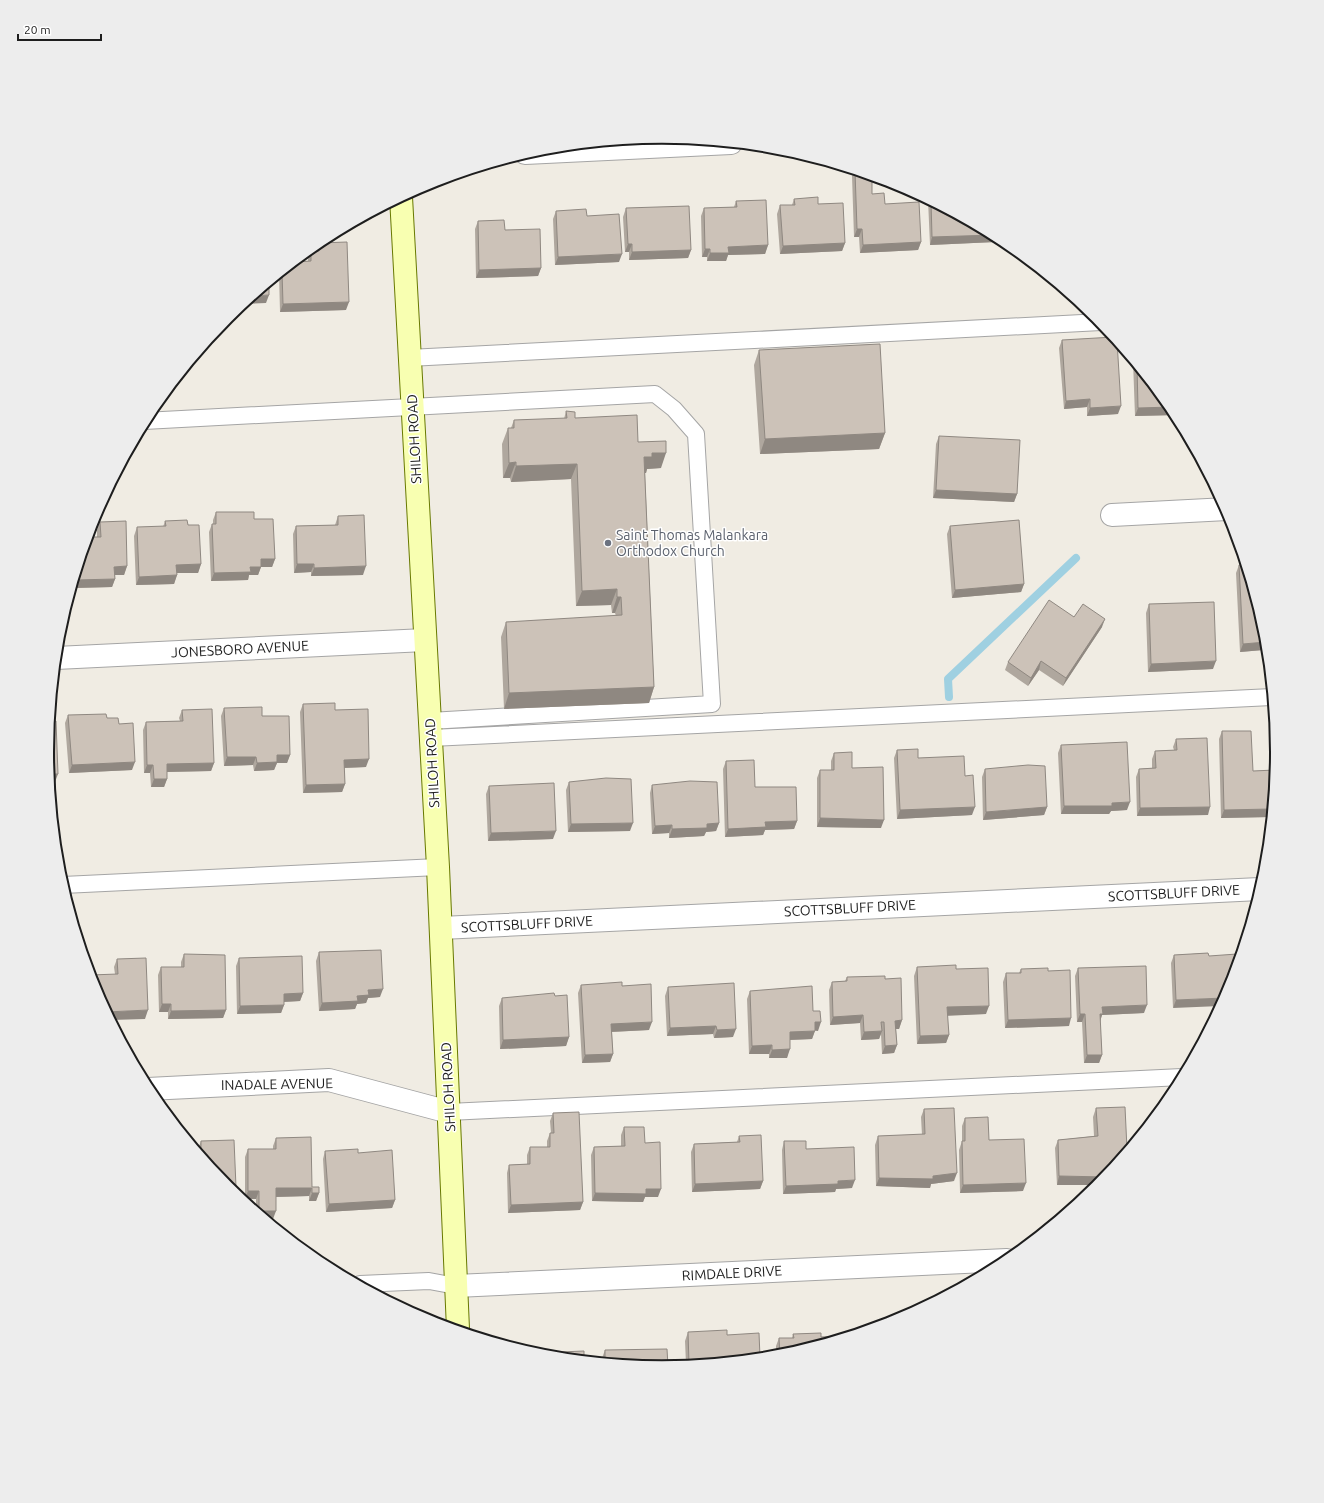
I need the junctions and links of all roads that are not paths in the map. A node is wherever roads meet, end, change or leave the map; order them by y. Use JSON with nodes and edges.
{"nodes":[{"id":1,"x":694,"y":145,"type":"edge"},
{"id":2,"x":571,"y":151,"type":"edge"},
{"id":3,"x":401,"y":202,"type":"edge"},
{"id":4,"x":1092,"y":322,"type":"edge"},
{"id":5,"x":410,"y":358,"type":"junction"},
{"id":6,"x":412,"y":408,"type":"junction"},
{"id":7,"x":152,"y":421,"type":"edge"},
{"id":8,"x":1219,"y":509,"type":"edge"},
{"id":9,"x":1112,"y":515,"type":"dead end"},
{"id":10,"x":425,"y":640,"type":"junction"},
{"id":11,"x":62,"y":658,"type":"edge"},
{"id":12,"x":1268,"y":697,"type":"edge"},
{"id":13,"x":430,"y":730,"type":"junction"},
{"id":14,"x":438,"y":867,"type":"junction"},
{"id":15,"x":69,"y":885,"type":"edge"},
{"id":16,"x":1254,"y":889,"type":"edge"},
{"id":17,"x":440,"y":928,"type":"junction"},
{"id":18,"x":1175,"y":1077,"type":"edge"},
{"id":19,"x":156,"y":1089,"type":"edge"},
{"id":20,"x":449,"y":1112,"type":"junction"},
{"id":21,"x":994,"y":1261,"type":"edge"},
{"id":22,"x":368,"y":1284,"type":"edge"},
{"id":23,"x":456,"y":1286,"type":"junction"},
{"id":24,"x":458,"y":1324,"type":"edge"}],
"edges":[{"from":1,"to":2,"type":"street"},
{"from":3,"to":5,"type":"street","name":"SHILOH ROAD"},
{"from":4,"to":5,"type":"lane"},
{"from":5,"to":6,"type":"street","name":"SHILOH ROAD"},
{"from":6,"to":7,"type":"lane"},
{"from":6,"to":10,"type":"street","name":"SHILOH ROAD"},
{"from":6,"to":13,"type":"lane"},
{"from":8,"to":9,"type":"street"},
{"from":10,"to":11,"type":"street","name":"JONESBORO AVENUE"},
{"from":10,"to":13,"type":"street","name":"SHILOH ROAD"},
{"from":12,"to":13,"type":"lane"},
{"from":13,"to":14,"type":"street","name":"SHILOH ROAD"},
{"from":14,"to":15,"type":"lane"},
{"from":14,"to":17,"type":"street","name":"SHILOH ROAD"},
{"from":16,"to":17,"type":"street","name":"SCOTTSBLUFF DRIVE"},
{"from":17,"to":20,"type":"street","name":"SHILOH ROAD"},
{"from":18,"to":20,"type":"lane"},
{"from":19,"to":20,"type":"street","name":"INADALE AVENUE"},
{"from":20,"to":23,"type":"street","name":"SHILOH ROAD"},
{"from":21,"to":23,"type":"street","name":"RIMDALE DRIVE"},
{"from":22,"to":23,"type":"lane"},
{"from":23,"to":24,"type":"street","name":"SHILOH ROAD"}]}
